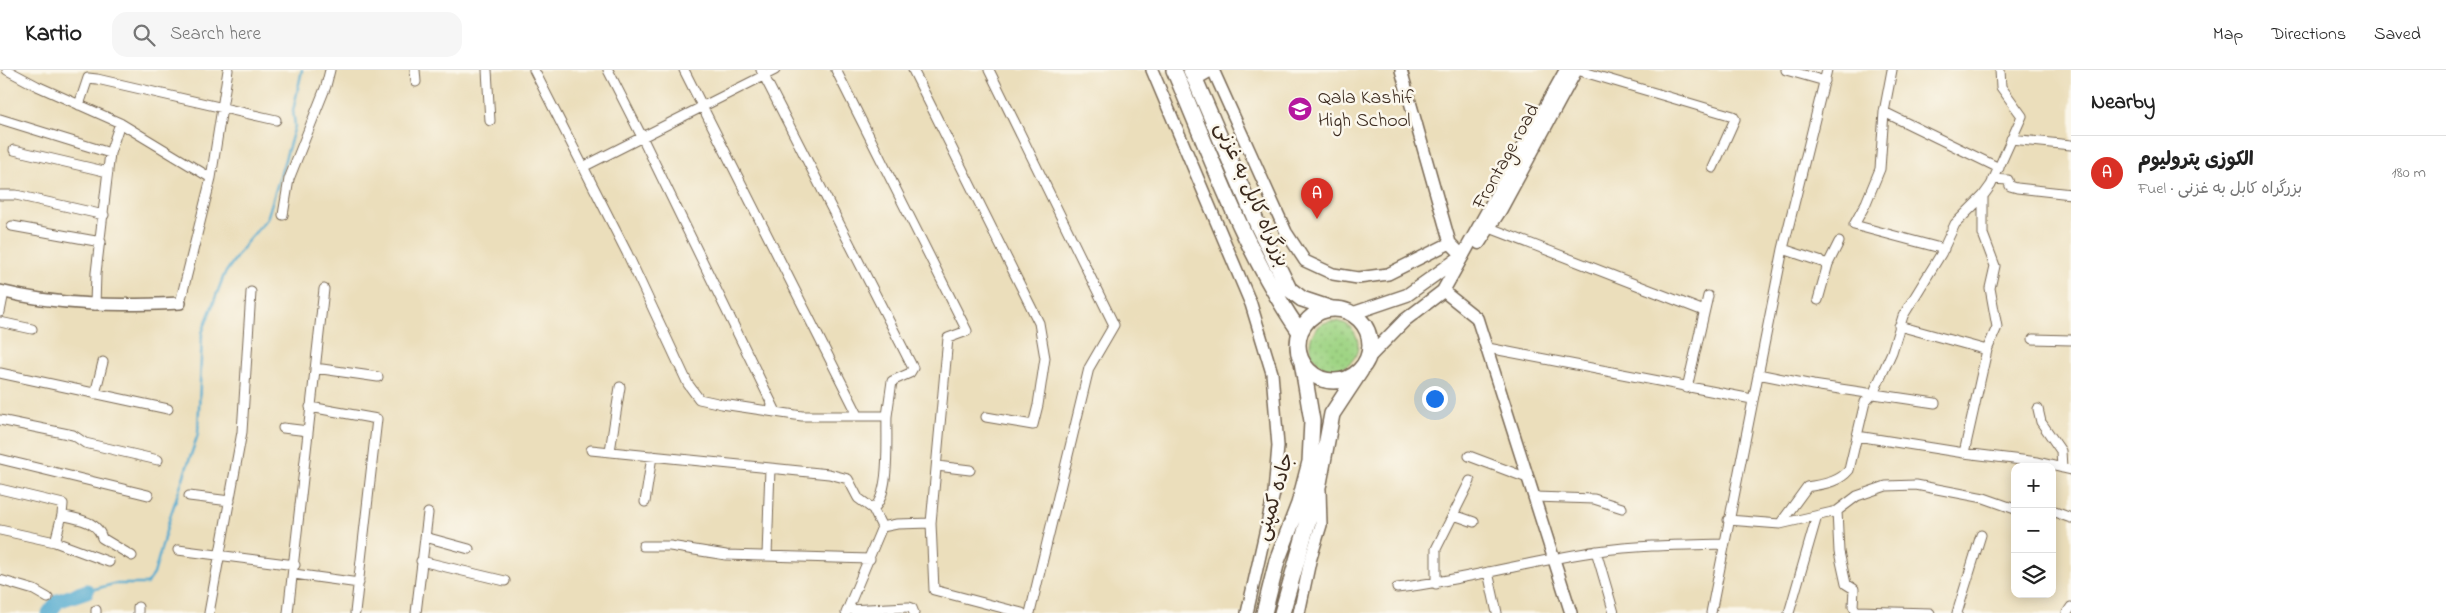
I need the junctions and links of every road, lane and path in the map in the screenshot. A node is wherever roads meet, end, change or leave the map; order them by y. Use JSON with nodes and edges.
{"nodes":[{"id":1,"x":7,"y":70,"type":"edge"},
{"id":2,"x":228,"y":70,"type":"edge"},
{"id":3,"x":330,"y":70,"type":"edge"},
{"id":4,"x":415,"y":70,"type":"edge"},
{"id":5,"x":487,"y":70,"type":"edge"},
{"id":6,"x":534,"y":70,"type":"edge"},
{"id":7,"x":608,"y":70,"type":"edge"},
{"id":8,"x":684,"y":70,"type":"edge"},
{"id":9,"x":776,"y":70,"type":"edge"},
{"id":10,"x":836,"y":70,"type":"edge"},
{"id":11,"x":913,"y":70,"type":"edge"},
{"id":12,"x":989,"y":70,"type":"edge"},
{"id":13,"x":1152,"y":70,"type":"edge"},
{"id":14,"x":1174,"y":70,"type":"edge"},
{"id":15,"x":1208,"y":70,"type":"edge"},
{"id":16,"x":1213,"y":70,"type":"edge"},
{"id":17,"x":1401,"y":70,"type":"edge"},
{"id":18,"x":1566,"y":70,"type":"edge"},
{"id":19,"x":1577,"y":70,"type":"edge"},
{"id":20,"x":1786,"y":70,"type":"edge"},
{"id":21,"x":1828,"y":70,"type":"edge"},
{"id":22,"x":1892,"y":70,"type":"edge"},
{"id":23,"x":2000,"y":70,"type":"edge"},
{"id":24,"x":762,"y":73,"type":"edge"},
{"id":25,"x":1192,"y":74,"type":"edge"},
{"id":26,"x":1825,"y":81,"type":"junction"},
{"id":27,"x":416,"y":82,"type":"dead end"},
{"id":28,"x":79,"y":105,"type":"junction"},
{"id":29,"x":220,"y":106,"type":"junction"},
{"id":30,"x":702,"y":107,"type":"junction"},
{"id":31,"x":1884,"y":112,"type":"junction"},
{"id":32,"x":0,"y":119,"type":"edge"},
{"id":33,"x":276,"y":120,"type":"dead end"},
{"id":34,"x":490,"y":120,"type":"dead end"},
{"id":35,"x":120,"y":123,"type":"junction"},
{"id":36,"x":642,"y":137,"type":"junction"},
{"id":37,"x":2011,"y":139,"type":"junction"},
{"id":38,"x":2071,"y":145,"type":"edge"},
{"id":39,"x":14,"y":150,"type":"dead end"},
{"id":40,"x":110,"y":153,"type":"junction"},
{"id":41,"x":583,"y":167,"type":"junction"},
{"id":42,"x":1712,"y":168,"type":"dead end"},
{"id":43,"x":1999,"y":168,"type":"junction"},
{"id":44,"x":108,"y":172,"type":"junction"},
{"id":45,"x":211,"y":178,"type":"junction"},
{"id":46,"x":1993,"y":180,"type":"junction"},
{"id":47,"x":2071,"y":194,"type":"edge"},
{"id":48,"x":0,"y":195,"type":"edge"},
{"id":49,"x":1983,"y":196,"type":"junction"},
{"id":50,"x":104,"y":215,"type":"junction"},
{"id":51,"x":283,"y":215,"type":"dead end"},
{"id":52,"x":12,"y":226,"type":"dead end"},
{"id":53,"x":1490,"y":228,"type":"junction"},
{"id":54,"x":100,"y":242,"type":"junction"},
{"id":55,"x":1839,"y":242,"type":"dead end"},
{"id":56,"x":1450,"y":243,"type":"junction"},
{"id":57,"x":1783,"y":249,"type":"junction"},
{"id":58,"x":1944,"y":249,"type":"junction"},
{"id":59,"x":1463,"y":256,"type":"junction"},
{"id":60,"x":1828,"y":264,"type":"junction"},
{"id":61,"x":324,"y":289,"type":"dead end"},
{"id":62,"x":1443,"y":291,"type":"junction"},
{"id":63,"x":2,"y":292,"type":"edge"},
{"id":64,"x":252,"y":292,"type":"dead end"},
{"id":65,"x":1708,"y":296,"type":"dead end"},
{"id":66,"x":1818,"y":300,"type":"dead end"},
{"id":67,"x":180,"y":303,"type":"joint"},
{"id":68,"x":95,"y":305,"type":"junction"},
{"id":69,"x":1332,"y":309,"type":"junction"},
{"id":70,"x":1704,"y":311,"type":"junction"},
{"id":71,"x":0,"y":312,"type":"edge"},
{"id":72,"x":1351,"y":314,"type":"junction"},
{"id":73,"x":0,"y":322,"type":"edge"},
{"id":74,"x":1899,"y":326,"type":"junction"},
{"id":75,"x":32,"y":329,"type":"dead end"},
{"id":76,"x":1300,"y":332,"type":"junction"},
{"id":77,"x":2034,"y":339,"type":"dead end"},
{"id":78,"x":2071,"y":340,"type":"edge"},
{"id":79,"x":1488,"y":348,"type":"junction"},
{"id":80,"x":1987,"y":350,"type":"junction"},
{"id":81,"x":103,"y":362,"type":"dead end"},
{"id":82,"x":1302,"y":362,"type":"junction"},
{"id":83,"x":1364,"y":364,"type":"junction"},
{"id":84,"x":315,"y":368,"type":"junction"},
{"id":85,"x":0,"y":373,"type":"edge"},
{"id":86,"x":1758,"y":374,"type":"junction"},
{"id":87,"x":378,"y":377,"type":"dead end"},
{"id":88,"x":620,"y":387,"type":"dead end"},
{"id":89,"x":1687,"y":388,"type":"junction"},
{"id":90,"x":95,"y":394,"type":"junction"},
{"id":91,"x":1873,"y":394,"type":"junction"},
{"id":92,"x":1752,"y":399,"type":"junction"},
{"id":93,"x":1935,"y":403,"type":"dead end"},
{"id":94,"x":310,"y":407,"type":"junction"},
{"id":95,"x":168,"y":409,"type":"dead end"},
{"id":96,"x":2038,"y":409,"type":"dead end"},
{"id":97,"x":776,"y":412,"type":"junction"},
{"id":98,"x":858,"y":415,"type":"junction"},
{"id":99,"x":887,"y":416,"type":"junction"},
{"id":100,"x":986,"y":417,"type":"dead end"},
{"id":101,"x":0,"y":420,"type":"edge"},
{"id":102,"x":283,"y":428,"type":"dead end"},
{"id":103,"x":308,"y":431,"type":"junction"},
{"id":104,"x":1857,"y":436,"type":"junction"},
{"id":105,"x":591,"y":450,"type":"dead end"},
{"id":106,"x":610,"y":451,"type":"junction"},
{"id":107,"x":1964,"y":453,"type":"junction"},
{"id":108,"x":652,"y":456,"type":"junction"},
{"id":109,"x":1469,"y":456,"type":"dead end"},
{"id":110,"x":0,"y":459,"type":"edge"},
{"id":111,"x":158,"y":460,"type":"dead end"},
{"id":112,"x":937,"y":466,"type":"junction"},
{"id":113,"x":770,"y":468,"type":"junction"},
{"id":114,"x":2067,"y":469,"type":"edge"},
{"id":115,"x":970,"y":470,"type":"dead end"},
{"id":116,"x":1530,"y":479,"type":"junction"},
{"id":117,"x":1470,"y":481,"type":"dead end"},
{"id":118,"x":1319,"y":483,"type":"junction"},
{"id":119,"x":0,"y":489,"type":"edge"},
{"id":120,"x":148,"y":495,"type":"dead end"},
{"id":121,"x":190,"y":496,"type":"dead end"},
{"id":122,"x":1535,"y":496,"type":"junction"},
{"id":123,"x":230,"y":501,"type":"junction"},
{"id":124,"x":645,"y":502,"type":"dead end"},
{"id":125,"x":2011,"y":507,"type":"edge"},
{"id":126,"x":1622,"y":508,"type":"dead end"},
{"id":127,"x":873,"y":509,"type":"junction"},
{"id":128,"x":1837,"y":511,"type":"junction"},
{"id":129,"x":2056,"y":512,"type":"edge"},
{"id":130,"x":428,"y":513,"type":"dead end"},
{"id":131,"x":62,"y":515,"type":"junction"},
{"id":132,"x":1454,"y":515,"type":"junction"},
{"id":133,"x":1817,"y":516,"type":"junction"},
{"id":134,"x":2071,"y":518,"type":"edge"},
{"id":135,"x":1728,"y":520,"type":"junction"},
{"id":136,"x":1474,"y":522,"type":"dead end"},
{"id":137,"x":931,"y":523,"type":"junction"},
{"id":138,"x":1780,"y":524,"type":"junction"},
{"id":139,"x":882,"y":527,"type":"junction"},
{"id":140,"x":0,"y":530,"type":"edge"},
{"id":141,"x":1980,"y":535,"type":"dead end"},
{"id":142,"x":425,"y":537,"type":"junction"},
{"id":143,"x":55,"y":542,"type":"junction"},
{"id":144,"x":1724,"y":544,"type":"junction"},
{"id":145,"x":643,"y":546,"type":"dead end"},
{"id":146,"x":178,"y":550,"type":"dead end"},
{"id":147,"x":469,"y":550,"type":"dead end"},
{"id":148,"x":1596,"y":551,"type":"junction"},
{"id":149,"x":132,"y":556,"type":"dead end"},
{"id":150,"x":219,"y":556,"type":"junction"},
{"id":151,"x":768,"y":556,"type":"junction"},
{"id":152,"x":870,"y":559,"type":"junction"},
{"id":153,"x":1555,"y":559,"type":"junction"},
{"id":154,"x":108,"y":562,"type":"dead end"},
{"id":155,"x":421,"y":562,"type":"junction"},
{"id":156,"x":294,"y":570,"type":"junction"},
{"id":157,"x":1488,"y":572,"type":"junction"},
{"id":158,"x":0,"y":580,"type":"edge"},
{"id":159,"x":505,"y":581,"type":"dead end"},
{"id":160,"x":359,"y":583,"type":"junction"},
{"id":161,"x":1436,"y":584,"type":"junction"},
{"id":162,"x":1396,"y":588,"type":"dead end"},
{"id":163,"x":48,"y":598,"type":"dead end"},
{"id":164,"x":2071,"y":607,"type":"edge"},
{"id":165,"x":847,"y":611,"type":"edge"},
{"id":166,"x":1008,"y":611,"type":"edge"},
{"id":167,"x":1865,"y":612,"type":"edge"},
{"id":168,"x":209,"y":613,"type":"edge"},
{"id":169,"x":288,"y":613,"type":"edge"},
{"id":170,"x":356,"y":613,"type":"edge"},
{"id":171,"x":416,"y":613,"type":"edge"},
{"id":172,"x":914,"y":613,"type":"edge"},
{"id":173,"x":1022,"y":613,"type":"edge"},
{"id":174,"x":1030,"y":613,"type":"edge"},
{"id":175,"x":1247,"y":613,"type":"edge"},
{"id":176,"x":1264,"y":613,"type":"edge"},
{"id":177,"x":1282,"y":613,"type":"edge"},
{"id":178,"x":1299,"y":613,"type":"edge"},
{"id":179,"x":1497,"y":613,"type":"edge"},
{"id":180,"x":1572,"y":613,"type":"edge"},
{"id":181,"x":1614,"y":613,"type":"edge"},
{"id":182,"x":1711,"y":613,"type":"edge"},
{"id":183,"x":1789,"y":613,"type":"edge"},
{"id":184,"x":1930,"y":613,"type":"edge"},
{"id":185,"x":1957,"y":613,"type":"edge"},
{"id":186,"x":2067,"y":613,"type":"edge"}],
"edges":[{"from":1,"to":28,"type":"street"},
{"from":2,"to":29,"type":"street"},
{"from":3,"to":51,"type":"street"},
{"from":4,"to":27,"type":"street"},
{"from":5,"to":34,"type":"street"},
{"from":6,"to":41,"type":"street"},
{"from":7,"to":36,"type":"street"},
{"from":8,"to":30,"type":"street"},
{"from":9,"to":24,"type":"street"},
{"from":10,"to":112,"type":"street"},
{"from":11,"to":100,"type":"street"},
{"from":12,"to":174,"type":"street"},
{"from":13,"to":175,"type":"street"},
{"from":14,"to":76,"type":"highway","name":"بزرگراه کابل به غزنی"},
{"from":15,"to":25,"type":"highway"},
{"from":16,"to":56,"type":"street"},
{"from":17,"to":56,"type":"street"},
{"from":18,"to":59,"type":"main road"},
{"from":19,"to":42,"type":"street"},
{"from":19,"to":53,"type":"main road","name":"Frontage road"},
{"from":20,"to":26,"type":"street"},
{"from":21,"to":26,"type":"street"},
{"from":22,"to":31,"type":"street"},
{"from":23,"to":37,"type":"street"},
{"from":24,"to":30,"type":"street"},
{"from":24,"to":99,"type":"street"},
{"from":25,"to":69,"type":"highway","name":"بزرگراه کابل به غزنی"},
{"from":26,"to":57,"type":"street"},
{"from":28,"to":29,"type":"street"},
{"from":28,"to":35,"type":"street"},
{"from":29,"to":33,"type":"street"},
{"from":29,"to":45,"type":"street"},
{"from":30,"to":36,"type":"street"},
{"from":30,"to":98,"type":"street"},
{"from":31,"to":43,"type":"street"},
{"from":31,"to":58,"type":"street"},
{"from":32,"to":40,"type":"street"},
{"from":35,"to":40,"type":"street"},
{"from":35,"to":45,"type":"street"},
{"from":36,"to":41,"type":"street"},
{"from":36,"to":97,"type":"street"},
{"from":37,"to":38,"type":"street"},
{"from":37,"to":43,"type":"street"},
{"from":39,"to":44,"type":"street"},
{"from":40,"to":44,"type":"street"},
{"from":41,"to":97,"type":"street"},
{"from":43,"to":46,"type":"street"},
{"from":44,"to":50,"type":"street"},
{"from":45,"to":67,"type":"street"},
{"from":46,"to":47,"type":"street"},
{"from":46,"to":49,"type":"street"},
{"from":48,"to":50,"type":"street"},
{"from":49,"to":58,"type":"street"},
{"from":49,"to":80,"type":"street"},
{"from":50,"to":54,"type":"street"},
{"from":52,"to":54,"type":"street"},
{"from":53,"to":59,"type":"main road","name":"Frontage road"},
{"from":53,"to":70,"type":"street"},
{"from":54,"to":68,"type":"street"},
{"from":55,"to":60,"type":"street"},
{"from":56,"to":59,"type":"street"},
{"from":57,"to":60,"type":"street"},
{"from":57,"to":86,"type":"street"},
{"from":58,"to":74,"type":"street"},
{"from":59,"to":62,"type":"main road"},
{"from":59,"to":72,"type":"main road"},
{"from":60,"to":66,"type":"street"},
{"from":61,"to":84,"type":"street"},
{"from":62,"to":79,"type":"street"},
{"from":62,"to":83,"type":"main road"},
{"from":63,"to":68,"type":"street"},
{"from":63,"to":71,"type":"street"},
{"from":64,"to":123,"type":"street"},
{"from":65,"to":70,"type":"street"},
{"from":67,"to":68,"type":"street"},
{"from":69,"to":72,"type":"highway"},
{"from":69,"to":76,"type":"highway"},
{"from":70,"to":89,"type":"street"},
{"from":72,"to":83,"type":"highway"},
{"from":73,"to":75,"type":"street"},
{"from":74,"to":80,"type":"street"},
{"from":74,"to":91,"type":"street"},
{"from":76,"to":82,"type":"highway"},
{"from":77,"to":78,"type":"street"},
{"from":79,"to":89,"type":"street"},
{"from":79,"to":116,"type":"street"},
{"from":80,"to":107,"type":"street"},
{"from":81,"to":90,"type":"street"},
{"from":82,"to":83,"type":"highway"},
{"from":82,"to":176,"type":"highway","name":"جاده کمپنی"},
{"from":83,"to":118,"type":"highway","name":"جاده کمپنی"},
{"from":84,"to":87,"type":"street"},
{"from":84,"to":94,"type":"street"},
{"from":85,"to":90,"type":"street"},
{"from":86,"to":91,"type":"street"},
{"from":86,"to":92,"type":"street"},
{"from":88,"to":106,"type":"street"},
{"from":89,"to":92,"type":"street"},
{"from":90,"to":95,"type":"street"},
{"from":91,"to":93,"type":"street"},
{"from":91,"to":104,"type":"street"},
{"from":92,"to":135,"type":"street"},
{"from":94,"to":103,"type":"street"},
{"from":94,"to":160,"type":"street"},
{"from":96,"to":114,"type":"street"},
{"from":97,"to":98,"type":"street"},
{"from":98,"to":99,"type":"street"},
{"from":99,"to":127,"type":"street"},
{"from":101,"to":111,"type":"street"},
{"from":102,"to":103,"type":"street"},
{"from":103,"to":156,"type":"street"},
{"from":104,"to":107,"type":"street"},
{"from":104,"to":138,"type":"street"},
{"from":105,"to":106,"type":"street"},
{"from":106,"to":108,"type":"street"},
{"from":107,"to":114,"type":"street"},
{"from":108,"to":113,"type":"street"},
{"from":108,"to":124,"type":"street"},
{"from":109,"to":116,"type":"street"},
{"from":110,"to":120,"type":"street"},
{"from":112,"to":115,"type":"street"},
{"from":112,"to":137,"type":"street"},
{"from":113,"to":127,"type":"street"},
{"from":113,"to":151,"type":"street"},
{"from":116,"to":122,"type":"street"},
{"from":117,"to":132,"type":"street"},
{"from":118,"to":177,"type":"highway","name":"جاده کمپنی"},
{"from":118,"to":178,"type":"street"},
{"from":119,"to":131,"type":"street"},
{"from":121,"to":123,"type":"street"},
{"from":122,"to":126,"type":"street"},
{"from":122,"to":153,"type":"street"},
{"from":123,"to":150,"type":"street"},
{"from":125,"to":128,"type":"street"},
{"from":127,"to":139,"type":"street"},
{"from":128,"to":133,"type":"street"},
{"from":128,"to":167,"type":"street"},
{"from":129,"to":134,"type":"street"},
{"from":130,"to":142,"type":"street"},
{"from":131,"to":143,"type":"street"},
{"from":131,"to":149,"type":"street"},
{"from":132,"to":136,"type":"street"},
{"from":132,"to":161,"type":"street"},
{"from":133,"to":138,"type":"street"},
{"from":133,"to":183,"type":"street"},
{"from":135,"to":138,"type":"street"},
{"from":135,"to":144,"type":"street"},
{"from":137,"to":139,"type":"street"},
{"from":137,"to":166,"type":"street"},
{"from":139,"to":152,"type":"street"},
{"from":140,"to":143,"type":"street"},
{"from":141,"to":185,"type":"street"},
{"from":142,"to":147,"type":"street"},
{"from":142,"to":155,"type":"street"},
{"from":143,"to":154,"type":"street"},
{"from":144,"to":148,"type":"street"},
{"from":144,"to":182,"type":"street"},
{"from":145,"to":151,"type":"street"},
{"from":146,"to":150,"type":"street"},
{"from":148,"to":153,"type":"street"},
{"from":148,"to":181,"type":"street"},
{"from":150,"to":156,"type":"street"},
{"from":150,"to":168,"type":"street"},
{"from":151,"to":152,"type":"street"},
{"from":152,"to":165,"type":"street"},
{"from":153,"to":157,"type":"street"},
{"from":153,"to":180,"type":"street"},
{"from":155,"to":159,"type":"street"},
{"from":155,"to":171,"type":"street"},
{"from":156,"to":160,"type":"street"},
{"from":156,"to":169,"type":"street"},
{"from":157,"to":161,"type":"street"},
{"from":157,"to":179,"type":"street"},
{"from":158,"to":163,"type":"street"},
{"from":160,"to":170,"type":"street"},
{"from":161,"to":162,"type":"street"},
{"from":164,"to":186,"type":"street"},
{"from":165,"to":172,"type":"street"},
{"from":166,"to":173,"type":"street"},
{"from":167,"to":184,"type":"street"}]}
